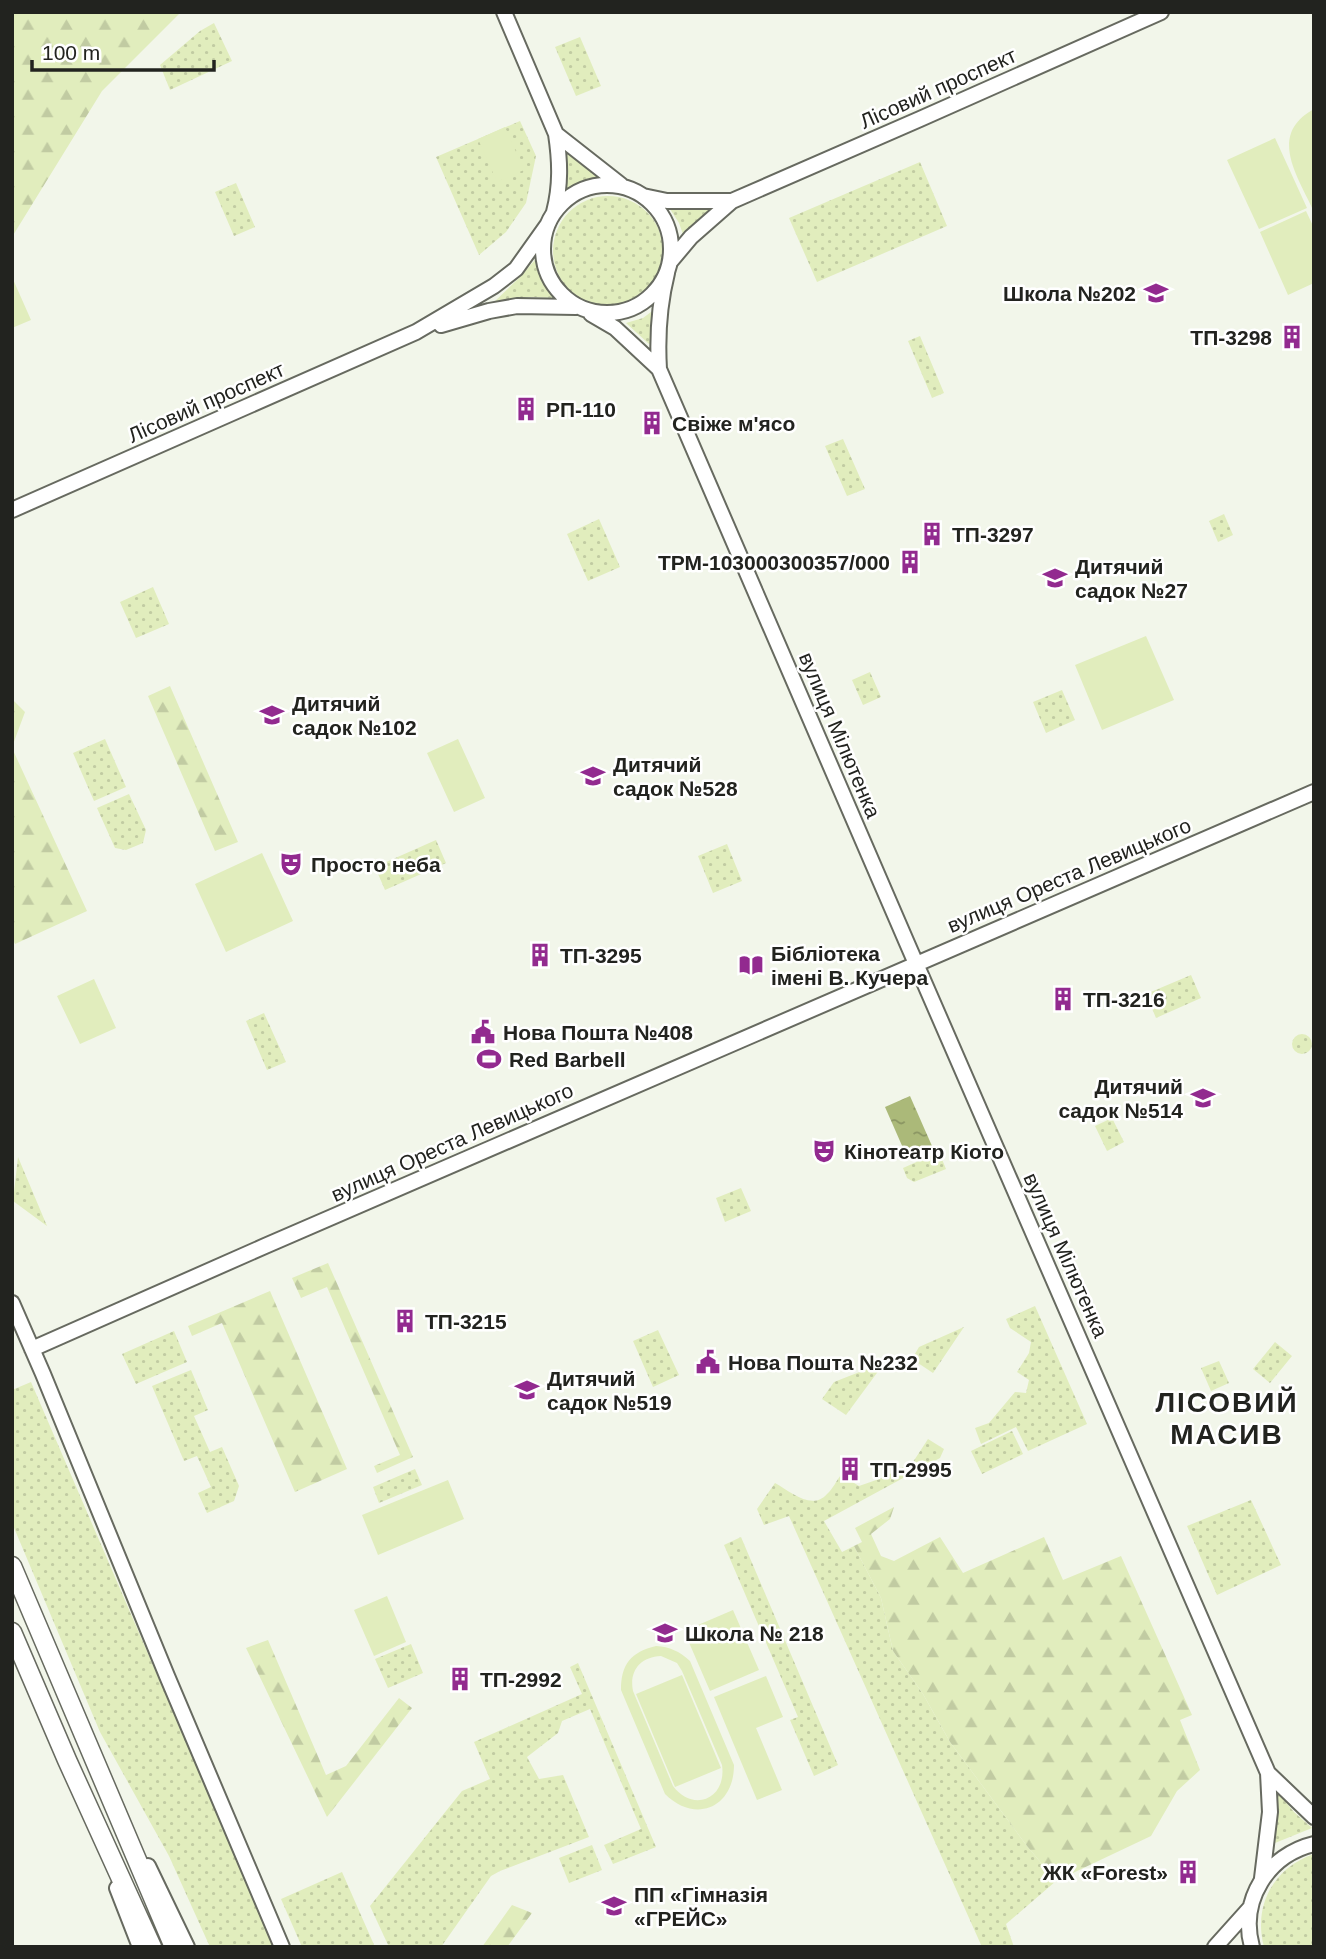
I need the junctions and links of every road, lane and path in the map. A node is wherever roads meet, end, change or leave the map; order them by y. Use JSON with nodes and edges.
{"nodes":[{"id":1,"x":504,"y":12,"type":"edge"},
{"id":2,"x":1161,"y":12,"type":"edge"},
{"id":3,"x":556,"y":134,"type":"junction"},
{"id":4,"x":624,"y":187,"type":"junction"},
{"id":5,"x":642,"y":196,"type":"junction"},
{"id":6,"x":732,"y":201,"type":"junction"},
{"id":7,"x":551,"y":218,"type":"junction"},
{"id":8,"x":668,"y":267,"type":"junction"},
{"id":9,"x":581,"y":308,"type":"junction"},
{"id":10,"x":416,"y":332,"type":"junction"},
{"id":11,"x":659,"y":369,"type":"junction"},
{"id":12,"x":12,"y":510,"type":"edge"},
{"id":13,"x":1314,"y":792,"type":"edge"},
{"id":14,"x":916,"y":963,"type":"junction"},
{"id":15,"x":12,"y":1303,"type":"edge"},
{"id":16,"x":32,"y":1349,"type":"junction"},
{"id":17,"x":12,"y":1566,"type":"edge"},
{"id":18,"x":12,"y":1632,"type":"edge"},
{"id":19,"x":93,"y":1753,"type":"junction"},
{"id":20,"x":67,"y":1760,"type":"junction"},
{"id":21,"x":1268,"y":1773,"type":"junction"},
{"id":22,"x":1314,"y":1816,"type":"edge"},
{"id":23,"x":1314,"y":1844,"type":"edge"},
{"id":24,"x":1262,"y":1878,"type":"junction"},
{"id":25,"x":1250,"y":1908,"type":"junction"},
{"id":26,"x":139,"y":1947,"type":"edge"},
{"id":27,"x":152,"y":1947,"type":"edge"},
{"id":28,"x":174,"y":1947,"type":"edge"},
{"id":29,"x":187,"y":1947,"type":"edge"},
{"id":30,"x":282,"y":1947,"type":"edge"},
{"id":31,"x":1215,"y":1947,"type":"edge"},
{"id":32,"x":1252,"y":1947,"type":"edge"}],
"edges":[{"from":1,"to":3,"type":"street"},
{"from":2,"to":6,"type":"street","name":"Лісовий проспект"},
{"from":3,"to":4,"type":"street"},
{"from":3,"to":7,"type":"street"},
{"from":4,"to":5,"type":"street"},
{"from":4,"to":7,"type":"street"},
{"from":5,"to":6,"type":"street","name":"Лісовий проспект"},
{"from":5,"to":8,"type":"street"},
{"from":6,"to":8,"type":"street","name":"Лісовий проспект"},
{"from":7,"to":9,"type":"street"},
{"from":7,"to":10,"type":"street","name":"Лісовий проспект"},
{"from":8,"to":9,"type":"street"},
{"from":8,"to":11,"type":"street","name":"вулиця Мілютенка"},
{"from":9,"to":10,"type":"street","name":"Лісовий проспект"},
{"from":9,"to":11,"type":"street","name":"вулиця Мілютенка"},
{"from":10,"to":12,"type":"street","name":"Лісовий проспект"},
{"from":11,"to":14,"type":"street","name":"вулиця Мілютенка"},
{"from":13,"to":14,"type":"street","name":"вулиця Ореста Левицького"},
{"from":14,"to":16,"type":"street","name":"вулиця Ореста Левицького"},
{"from":14,"to":21,"type":"street","name":"вулиця Мілютенка"},
{"from":15,"to":16,"type":"street"},
{"from":16,"to":30,"type":"street"},
{"from":17,"to":19,"type":"main road"},
{"from":18,"to":20,"type":"main road"},
{"from":19,"to":28,"type":"main road"},
{"from":19,"to":29,"type":"street"},
{"from":20,"to":26,"type":"street"},
{"from":20,"to":27,"type":"main road"},
{"from":21,"to":22,"type":"street","name":"вулиця Мілютенка"},
{"from":21,"to":24,"type":"street","name":"вулиця Мілютенка"},
{"from":23,"to":24,"type":"street"},
{"from":24,"to":25,"type":"street"},
{"from":25,"to":31,"type":"street"},
{"from":25,"to":32,"type":"street"}]}
